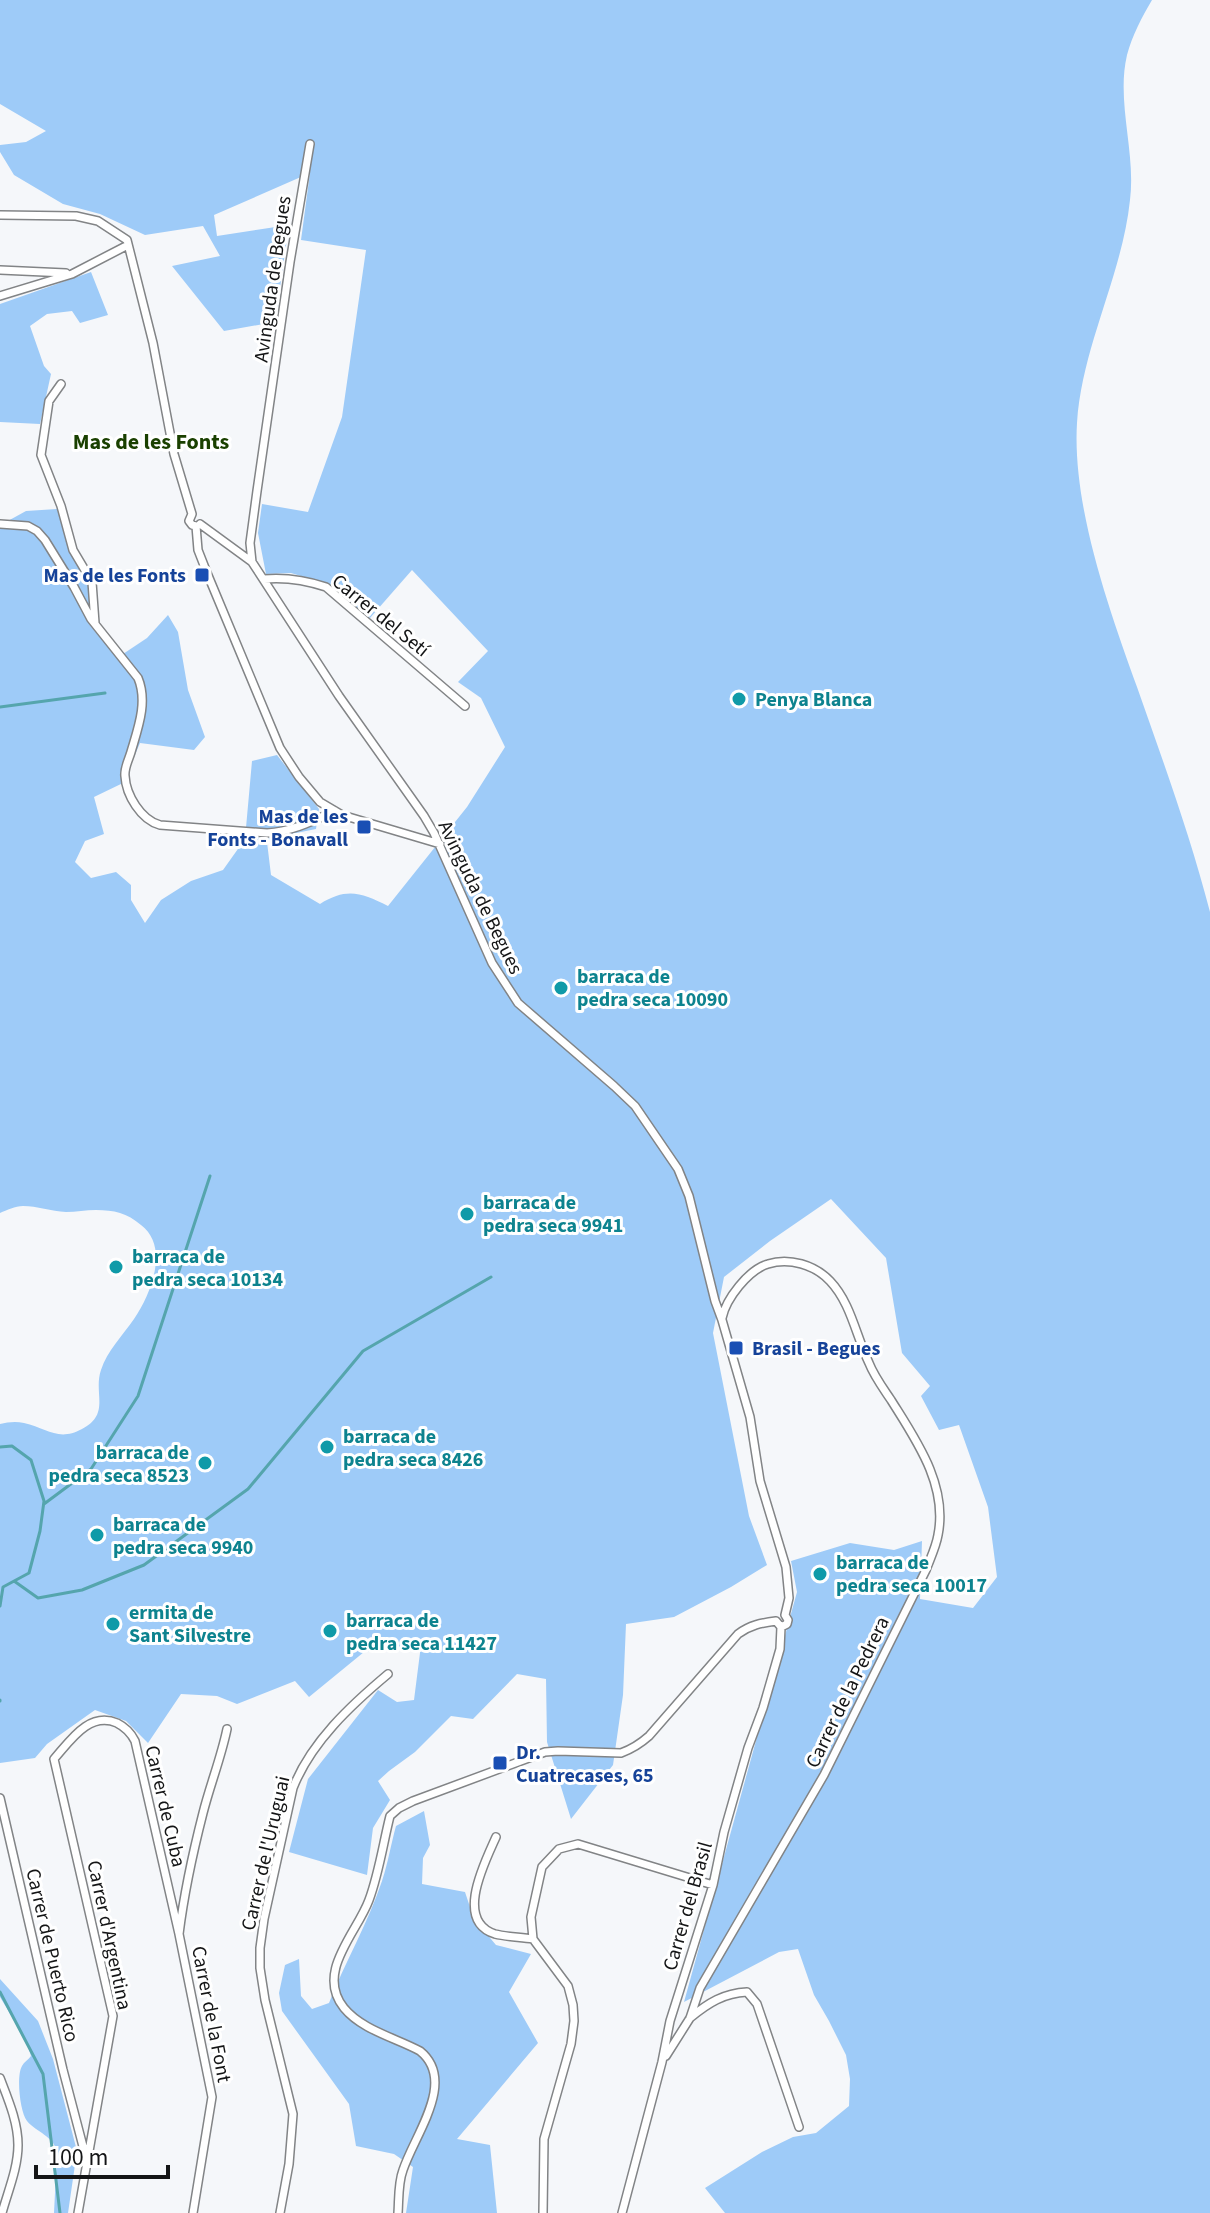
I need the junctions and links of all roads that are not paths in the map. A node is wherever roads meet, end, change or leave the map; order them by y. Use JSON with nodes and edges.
{"nodes":[{"id":1,"x":310,"y":144,"type":"dead end"},
{"id":2,"x":0,"y":215,"type":"edge"},
{"id":3,"x":128,"y":245,"type":"junction"},
{"id":4,"x":0,"y":270,"type":"edge"},
{"id":5,"x":72,"y":274,"type":"junction"},
{"id":6,"x":0,"y":296,"type":"edge"},
{"id":7,"x":61,"y":384,"type":"dead end"},
{"id":8,"x":0,"y":524,"type":"edge"},
{"id":9,"x":198,"y":525,"type":"junction"},
{"id":10,"x":252,"y":562,"type":"junction"},
{"id":11,"x":264,"y":579,"type":"junction"},
{"id":12,"x":96,"y":625,"type":"junction"},
{"id":13,"x":465,"y":706,"type":"dead end"},
{"id":14,"x":335,"y":811,"type":"junction"},
{"id":15,"x":440,"y":844,"type":"junction"},
{"id":16,"x":722,"y":1320,"type":"junction"},
{"id":17,"x":779,"y":1624,"type":"junction"},
{"id":18,"x":388,"y":1674,"type":"dead end"},
{"id":19,"x":227,"y":1729,"type":"dead end"},
{"id":20,"x":54,"y":1759,"type":"joint"},
{"id":21,"x":0,"y":1798,"type":"edge"},
{"id":22,"x":496,"y":1837,"type":"dead end"},
{"id":23,"x":713,"y":1885,"type":"junction"},
{"id":24,"x":179,"y":1934,"type":"junction"},
{"id":25,"x":533,"y":1939,"type":"junction"},
{"id":26,"x":690,"y":2018,"type":"junction"},
{"id":27,"x":662,"y":2062,"type":"junction"},
{"id":28,"x":0,"y":2078,"type":"edge"},
{"id":29,"x":77,"y":2119,"type":"junction"},
{"id":30,"x":799,"y":2127,"type":"dead end"},
{"id":31,"x":92,"y":2128,"type":"junction"},
{"id":32,"x":86,"y":2160,"type":"junction"},
{"id":33,"x":2,"y":2213,"type":"edge"},
{"id":34,"x":78,"y":2213,"type":"edge"},
{"id":35,"x":193,"y":2213,"type":"edge"},
{"id":36,"x":280,"y":2213,"type":"edge"},
{"id":37,"x":398,"y":2213,"type":"edge"},
{"id":38,"x":543,"y":2213,"type":"edge"},
{"id":39,"x":622,"y":2213,"type":"edge"}],
"edges":[{"from":1,"to":10,"type":"street","name":"Avinguda de Begues"},
{"from":2,"to":3,"type":"street"},
{"from":3,"to":5,"type":"street"},
{"from":3,"to":9,"type":"street"},
{"from":4,"to":5,"type":"street"},
{"from":5,"to":6,"type":"street"},
{"from":7,"to":12,"type":"street"},
{"from":8,"to":12,"type":"street"},
{"from":9,"to":10,"type":"street","name":"Avinguda de Begues"},
{"from":9,"to":14,"type":"street"},
{"from":10,"to":11,"type":"street","name":"Avinguda de Begues"},
{"from":11,"to":13,"type":"street","name":"Carrer del Setí"},
{"from":11,"to":15,"type":"street","name":"Avinguda de Begues"},
{"from":12,"to":14,"type":"street"},
{"from":14,"to":15,"type":"street"},
{"from":15,"to":16,"type":"street","name":"Avinguda de Begues"},
{"from":16,"to":17,"type":"street","name":"Carrer del Brasil"},
{"from":16,"to":26,"type":"street","name":"Carrer de la Pedrera"},
{"from":17,"to":23,"type":"street","name":"Carrer del Brasil"},
{"from":17,"to":37,"type":"street"},
{"from":18,"to":36,"type":"street","name":"Carrer de l'Uruguai"},
{"from":19,"to":24,"type":"street","name":"Carrer de la Font"},
{"from":20,"to":24,"type":"street","name":"Carrer de Cuba"},
{"from":20,"to":31,"type":"street","name":"Carrer d'Argentina"},
{"from":21,"to":29,"type":"street","name":"Carrer de Puerto Rico"},
{"from":22,"to":25,"type":"street"},
{"from":23,"to":25,"type":"street"},
{"from":23,"to":27,"type":"street","name":"Carrer del Brasil"},
{"from":24,"to":35,"type":"street","name":"Carrer de la Font"},
{"from":25,"to":38,"type":"street"},
{"from":26,"to":27,"type":"street","name":"Carrer de la Pedrera"},
{"from":26,"to":30,"type":"street"},
{"from":27,"to":39,"type":"street","name":"Carrer del Brasil"},
{"from":28,"to":33,"type":"street"},
{"from":29,"to":31,"type":"street"},
{"from":29,"to":32,"type":"street","name":"Carrer de Puerto Rico"},
{"from":31,"to":32,"type":"street","name":"Carrer d'Argentina"},
{"from":32,"to":34,"type":"street","name":"Carrer d'Argentina"}]}
